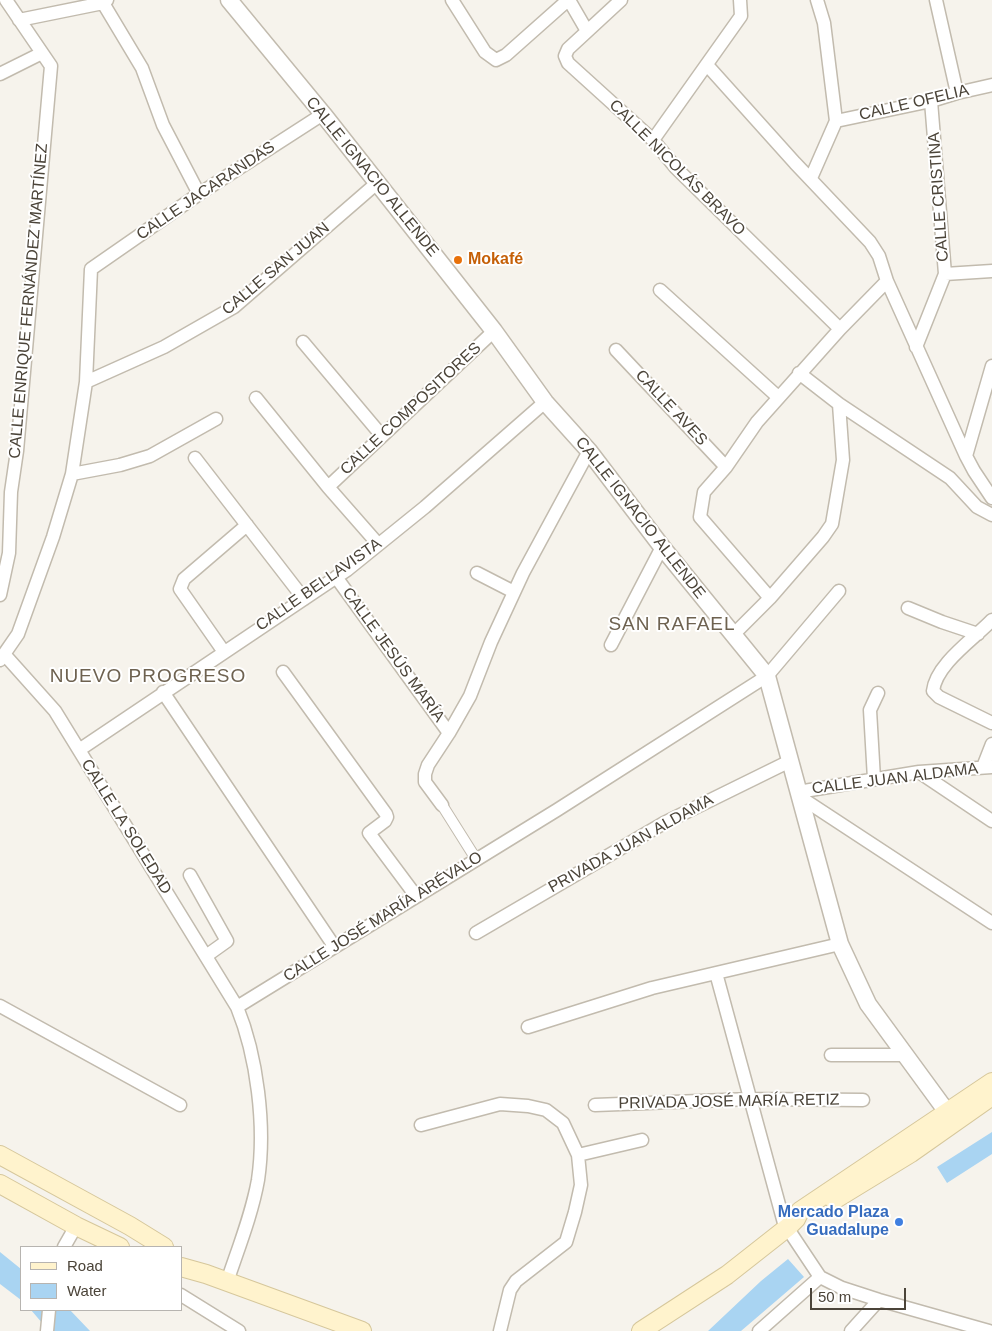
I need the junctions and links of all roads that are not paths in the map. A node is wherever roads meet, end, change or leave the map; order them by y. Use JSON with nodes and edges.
{"nodes":[{"id":1,"x":6,"y":0,"type":"edge"},
{"id":2,"x":229,"y":0,"type":"edge"},
{"id":3,"x":452,"y":0,"type":"edge"},
{"id":4,"x":568,"y":0,"type":"edge"},
{"id":5,"x":621,"y":0,"type":"edge"},
{"id":6,"x":740,"y":0,"type":"edge"},
{"id":7,"x":817,"y":0,"type":"edge"},
{"id":8,"x":936,"y":0,"type":"edge"},
{"id":9,"x":105,"y":1,"type":"edge"},
{"id":10,"x":19,"y":20,"type":"junction"},
{"id":11,"x":587,"y":31,"type":"junction"},
{"id":12,"x":42,"y":53,"type":"junction"},
{"id":13,"x":707,"y":65,"type":"junction"},
{"id":14,"x":0,"y":74,"type":"edge"},
{"id":15,"x":992,"y":85,"type":"edge"},
{"id":16,"x":957,"y":93,"type":"junction"},
{"id":17,"x":931,"y":101,"type":"junction"},
{"id":18,"x":323,"y":114,"type":"junction"},
{"id":19,"x":836,"y":121,"type":"junction"},
{"id":20,"x":653,"y":140,"type":"junction"},
{"id":21,"x":811,"y":178,"type":"junction"},
{"id":22,"x":377,"y":183,"type":"junction"},
{"id":23,"x":199,"y":194,"type":"junction"},
{"id":24,"x":992,"y":271,"type":"edge"},
{"id":25,"x":945,"y":274,"type":"junction"},
{"id":26,"x":887,"y":281,"type":"junction"},
{"id":27,"x":660,"y":290,"type":"dead end"},
{"id":28,"x":840,"y":329,"type":"junction"},
{"id":29,"x":494,"y":331,"type":"junction"},
{"id":30,"x":303,"y":342,"type":"dead end"},
{"id":31,"x":916,"y":347,"type":"junction"},
{"id":32,"x":616,"y":350,"type":"dead end"},
{"id":33,"x":992,"y":366,"type":"edge"},
{"id":34,"x":799,"y":373,"type":"junction"},
{"id":35,"x":86,"y":382,"type":"junction"},
{"id":36,"x":778,"y":397,"type":"junction"},
{"id":37,"x":256,"y":398,"type":"dead end"},
{"id":38,"x":545,"y":402,"type":"junction"},
{"id":39,"x":839,"y":404,"type":"junction"},
{"id":40,"x":216,"y":419,"type":"dead end"},
{"id":41,"x":382,"y":436,"type":"junction"},
{"id":42,"x":589,"y":451,"type":"junction"},
{"id":43,"x":966,"y":456,"type":"junction"},
{"id":44,"x":195,"y":458,"type":"dead end"},
{"id":45,"x":726,"y":467,"type":"junction"},
{"id":46,"x":974,"y":471,"type":"junction"},
{"id":47,"x":72,"y":474,"type":"junction"},
{"id":48,"x":950,"y":478,"type":"junction"},
{"id":49,"x":328,"y":487,"type":"junction"},
{"id":50,"x":992,"y":498,"type":"edge"},
{"id":51,"x":992,"y":515,"type":"edge"},
{"id":52,"x":246,"y":525,"type":"junction"},
{"id":53,"x":378,"y":544,"type":"junction"},
{"id":54,"x":662,"y":548,"type":"junction"},
{"id":55,"x":477,"y":573,"type":"dead end"},
{"id":56,"x":336,"y":577,"type":"junction"},
{"id":57,"x":839,"y":590,"type":"dead end"},
{"id":58,"x":514,"y":592,"type":"junction"},
{"id":59,"x":0,"y":595,"type":"edge"},
{"id":60,"x":770,"y":598,"type":"junction"},
{"id":61,"x":304,"y":599,"type":"junction"},
{"id":62,"x":908,"y":608,"type":"dead end"},
{"id":63,"x":992,"y":620,"type":"edge"},
{"id":64,"x":978,"y":634,"type":"junction"},
{"id":65,"x":733,"y":635,"type":"junction"},
{"id":66,"x":611,"y":645,"type":"dead end"},
{"id":67,"x":224,"y":652,"type":"junction"},
{"id":68,"x":2,"y":657,"type":"edge"},
{"id":69,"x":283,"y":672,"type":"dead end"},
{"id":70,"x":767,"y":676,"type":"junction"},
{"id":71,"x":163,"y":692,"type":"junction"},
{"id":72,"x":878,"y":693,"type":"dead end"},
{"id":73,"x":992,"y":722,"type":"edge"},
{"id":74,"x":449,"y":733,"type":"junction"},
{"id":75,"x":992,"y":744,"type":"edge"},
{"id":76,"x":79,"y":750,"type":"junction"},
{"id":77,"x":790,"y":760,"type":"junction"},
{"id":78,"x":987,"y":767,"type":"edge"},
{"id":79,"x":920,"y":772,"type":"junction"},
{"id":80,"x":874,"y":779,"type":"junction"},
{"id":81,"x":799,"y":794,"type":"junction"},
{"id":82,"x":442,"y":805,"type":"joint"},
{"id":83,"x":992,"y":822,"type":"edge"},
{"id":84,"x":476,"y":859,"type":"junction"},
{"id":85,"x":190,"y":875,"type":"dead end"},
{"id":86,"x":416,"y":896,"type":"junction"},
{"id":87,"x":992,"y":923,"type":"edge"},
{"id":88,"x":476,"y":933,"type":"dead end"},
{"id":89,"x":840,"y":944,"type":"junction"},
{"id":90,"x":334,"y":946,"type":"junction"},
{"id":91,"x":206,"y":956,"type":"junction"},
{"id":92,"x":716,"y":973,"type":"junction"},
{"id":93,"x":0,"y":1006,"type":"edge"},
{"id":94,"x":238,"y":1007,"type":"junction"},
{"id":95,"x":528,"y":1027,"type":"dead end"},
{"id":96,"x":831,"y":1055,"type":"dead end"},
{"id":97,"x":906,"y":1055,"type":"junction"},
{"id":98,"x":992,"y":1082,"type":"edge"},
{"id":99,"x":992,"y":1096,"type":"edge"},
{"id":100,"x":751,"y":1099,"type":"junction"},
{"id":101,"x":863,"y":1100,"type":"dead end"},
{"id":102,"x":180,"y":1105,"type":"dead end"},
{"id":103,"x":595,"y":1105,"type":"dead end"},
{"id":104,"x":951,"y":1116,"type":"junction"},
{"id":105,"x":421,"y":1125,"type":"dead end"},
{"id":106,"x":642,"y":1140,"type":"dead end"},
{"id":107,"x":0,"y":1155,"type":"edge"},
{"id":108,"x":578,"y":1155,"type":"junction"},
{"id":109,"x":0,"y":1184,"type":"edge"},
{"id":110,"x":792,"y":1223,"type":"junction"},
{"id":111,"x":76,"y":1226,"type":"junction"},
{"id":112,"x":130,"y":1226,"type":"junction"},
{"id":113,"x":65,"y":1246,"type":"edge"},
{"id":114,"x":117,"y":1246,"type":"edge"},
{"id":115,"x":120,"y":1246,"type":"edge"},
{"id":116,"x":162,"y":1246,"type":"edge"},
{"id":117,"x":182,"y":1259,"type":"edge"},
{"id":118,"x":182,"y":1267,"type":"edge"},
{"id":119,"x":206,"y":1274,"type":"junction"},
{"id":120,"x":818,"y":1275,"type":"junction"},
{"id":121,"x":227,"y":1282,"type":"junction"},
{"id":122,"x":182,"y":1296,"type":"edge"},
{"id":123,"x":879,"y":1300,"type":"junction"},
{"id":124,"x":49,"y":1311,"type":"edge"},
{"id":125,"x":47,"y":1331,"type":"edge"},
{"id":126,"x":239,"y":1331,"type":"edge"},
{"id":127,"x":362,"y":1331,"type":"edge"},
{"id":128,"x":500,"y":1331,"type":"edge"},
{"id":129,"x":640,"y":1331,"type":"edge"},
{"id":130,"x":759,"y":1331,"type":"edge"},
{"id":131,"x":851,"y":1331,"type":"edge"},
{"id":132,"x":989,"y":1331,"type":"edge"}],
"edges":[{"from":1,"to":10,"type":"street"},
{"from":2,"to":18,"type":"street","name":"CALLE IGNACIO ALLENDE"},
{"from":3,"to":4,"type":"street"},
{"from":4,"to":11,"type":"street"},
{"from":5,"to":11,"type":"street","name":"CALLE NICOLÁS BRAVO"},
{"from":6,"to":13,"type":"street"},
{"from":7,"to":19,"type":"street"},
{"from":8,"to":16,"type":"street"},
{"from":9,"to":10,"type":"street"},
{"from":9,"to":23,"type":"street"},
{"from":10,"to":12,"type":"street"},
{"from":11,"to":20,"type":"street","name":"CALLE NICOLÁS BRAVO"},
{"from":12,"to":14,"type":"street"},
{"from":12,"to":59,"type":"street","name":"CALLE ENRIQUE FERNÁNDEZ MARTÍNEZ"},
{"from":13,"to":20,"type":"street"},
{"from":13,"to":21,"type":"street"},
{"from":15,"to":16,"type":"street","name":"CALLE OFELIA"},
{"from":16,"to":17,"type":"street","name":"CALLE OFELIA"},
{"from":17,"to":19,"type":"street","name":"CALLE OFELIA"},
{"from":17,"to":25,"type":"street","name":"CALLE CRISTINA"},
{"from":18,"to":22,"type":"street","name":"CALLE IGNACIO ALLENDE"},
{"from":18,"to":23,"type":"street","name":"CALLE JACARANDAS"},
{"from":19,"to":21,"type":"street"},
{"from":20,"to":28,"type":"street","name":"CALLE NICOLÁS BRAVO"},
{"from":21,"to":26,"type":"street"},
{"from":22,"to":29,"type":"street","name":"CALLE IGNACIO ALLENDE"},
{"from":22,"to":35,"type":"street","name":"CALLE SAN JUAN"},
{"from":23,"to":35,"type":"street","name":"CALLE JACARANDAS"},
{"from":24,"to":25,"type":"street"},
{"from":25,"to":31,"type":"street","name":"CALLE CRISTINA"},
{"from":26,"to":28,"type":"street"},
{"from":26,"to":31,"type":"street"},
{"from":27,"to":36,"type":"street"},
{"from":28,"to":34,"type":"street"},
{"from":29,"to":38,"type":"street","name":"CALLE IGNACIO ALLENDE"},
{"from":29,"to":41,"type":"street","name":"CALLE COMPOSITORES"},
{"from":30,"to":41,"type":"street"},
{"from":31,"to":43,"type":"street"},
{"from":32,"to":45,"type":"street","name":"CALLE AVES"},
{"from":33,"to":43,"type":"street"},
{"from":34,"to":36,"type":"street"},
{"from":34,"to":39,"type":"street"},
{"from":35,"to":47,"type":"street"},
{"from":36,"to":45,"type":"street"},
{"from":37,"to":49,"type":"street"},
{"from":38,"to":42,"type":"street","name":"CALLE IGNACIO ALLENDE"},
{"from":38,"to":53,"type":"street","name":"CALLE BELLAVISTA"},
{"from":39,"to":48,"type":"street"},
{"from":39,"to":60,"type":"street"},
{"from":40,"to":47,"type":"street"},
{"from":41,"to":49,"type":"street","name":"CALLE COMPOSITORES"},
{"from":42,"to":54,"type":"street","name":"CALLE IGNACIO ALLENDE"},
{"from":42,"to":58,"type":"street"},
{"from":43,"to":46,"type":"street"},
{"from":44,"to":52,"type":"street"},
{"from":45,"to":60,"type":"street"},
{"from":46,"to":48,"type":"street"},
{"from":46,"to":50,"type":"street"},
{"from":47,"to":68,"type":"street"},
{"from":48,"to":51,"type":"street"},
{"from":49,"to":53,"type":"street"},
{"from":52,"to":61,"type":"street"},
{"from":52,"to":67,"type":"street"},
{"from":53,"to":56,"type":"street","name":"CALLE BELLAVISTA"},
{"from":54,"to":65,"type":"street","name":"CALLE IGNACIO ALLENDE"},
{"from":54,"to":66,"type":"street"},
{"from":55,"to":58,"type":"street"},
{"from":56,"to":61,"type":"street","name":"CALLE BELLAVISTA"},
{"from":56,"to":74,"type":"street","name":"CALLE JESÚS MARÍA"},
{"from":57,"to":70,"type":"street","name":"CALLE JOSÉ MARÍA ARÉVALO"},
{"from":58,"to":74,"type":"street"},
{"from":60,"to":65,"type":"street"},
{"from":61,"to":67,"type":"street","name":"CALLE BELLAVISTA"},
{"from":62,"to":64,"type":"street"},
{"from":63,"to":64,"type":"street"},
{"from":64,"to":73,"type":"street"},
{"from":65,"to":70,"type":"street","name":"CALLE IGNACIO ALLENDE"},
{"from":67,"to":71,"type":"street","name":"CALLE BELLAVISTA"},
{"from":68,"to":76,"type":"street","name":"CALLE LA SOLEDAD"},
{"from":69,"to":86,"type":"street"},
{"from":70,"to":77,"type":"street","name":"CALLE IGNACIO ALLENDE"},
{"from":70,"to":84,"type":"street","name":"CALLE JOSÉ MARÍA ARÉVALO"},
{"from":71,"to":76,"type":"street","name":"CALLE BELLAVISTA"},
{"from":71,"to":90,"type":"street"},
{"from":72,"to":80,"type":"street"},
{"from":74,"to":82,"type":"street"},
{"from":75,"to":78,"type":"street"},
{"from":76,"to":91,"type":"street","name":"CALLE LA SOLEDAD"},
{"from":77,"to":81,"type":"street","name":"CALLE IGNACIO ALLENDE"},
{"from":77,"to":88,"type":"street","name":"PRIVADA JUAN ALDAMA"},
{"from":78,"to":79,"type":"street","name":"CALLE JUAN ALDAMA"},
{"from":79,"to":80,"type":"street","name":"CALLE JUAN ALDAMA"},
{"from":79,"to":83,"type":"street"},
{"from":80,"to":81,"type":"street","name":"CALLE JUAN ALDAMA"},
{"from":81,"to":87,"type":"street"},
{"from":81,"to":89,"type":"street","name":"CALLE IGNACIO ALLENDE"},
{"from":82,"to":84,"type":"street"},
{"from":84,"to":86,"type":"street","name":"CALLE JOSÉ MARÍA ARÉVALO"},
{"from":85,"to":91,"type":"street"},
{"from":86,"to":90,"type":"street","name":"CALLE JOSÉ MARÍA ARÉVALO"},
{"from":89,"to":92,"type":"street"},
{"from":89,"to":97,"type":"street","name":"CALLE IGNACIO ALLENDE"},
{"from":90,"to":94,"type":"street","name":"CALLE JOSÉ MARÍA ARÉVALO"},
{"from":91,"to":94,"type":"street","name":"CALLE LA SOLEDAD"},
{"from":92,"to":95,"type":"street"},
{"from":92,"to":100,"type":"street"},
{"from":93,"to":102,"type":"street"},
{"from":94,"to":121,"type":"street"},
{"from":96,"to":97,"type":"street"},
{"from":97,"to":104,"type":"street","name":"CALLE IGNACIO ALLENDE"},
{"from":98,"to":104,"type":"main road"},
{"from":99,"to":104,"type":"main road"},
{"from":100,"to":101,"type":"street","name":"PRIVADA JOSÉ MARÍA RETIZ"},
{"from":100,"to":103,"type":"street","name":"PRIVADA JOSÉ MARÍA RETIZ"},
{"from":100,"to":110,"type":"street"},
{"from":104,"to":110,"type":"main road"},
{"from":105,"to":108,"type":"street"},
{"from":106,"to":108,"type":"street"},
{"from":107,"to":112,"type":"main road"},
{"from":108,"to":128,"type":"street"},
{"from":109,"to":111,"type":"main road"},
{"from":110,"to":120,"type":"street"},
{"from":110,"to":129,"type":"main road"},
{"from":111,"to":113,"type":"street"},
{"from":111,"to":114,"type":"main road"},
{"from":112,"to":115,"type":"main road"},
{"from":112,"to":116,"type":"main road"},
{"from":117,"to":119,"type":"main road"},
{"from":118,"to":119,"type":"main road"},
{"from":119,"to":121,"type":"main road"},
{"from":120,"to":123,"type":"street"},
{"from":120,"to":130,"type":"street"},
{"from":121,"to":127,"type":"main road"},
{"from":122,"to":126,"type":"street"},
{"from":123,"to":131,"type":"street"},
{"from":123,"to":132,"type":"street"},
{"from":124,"to":125,"type":"street"}]}
